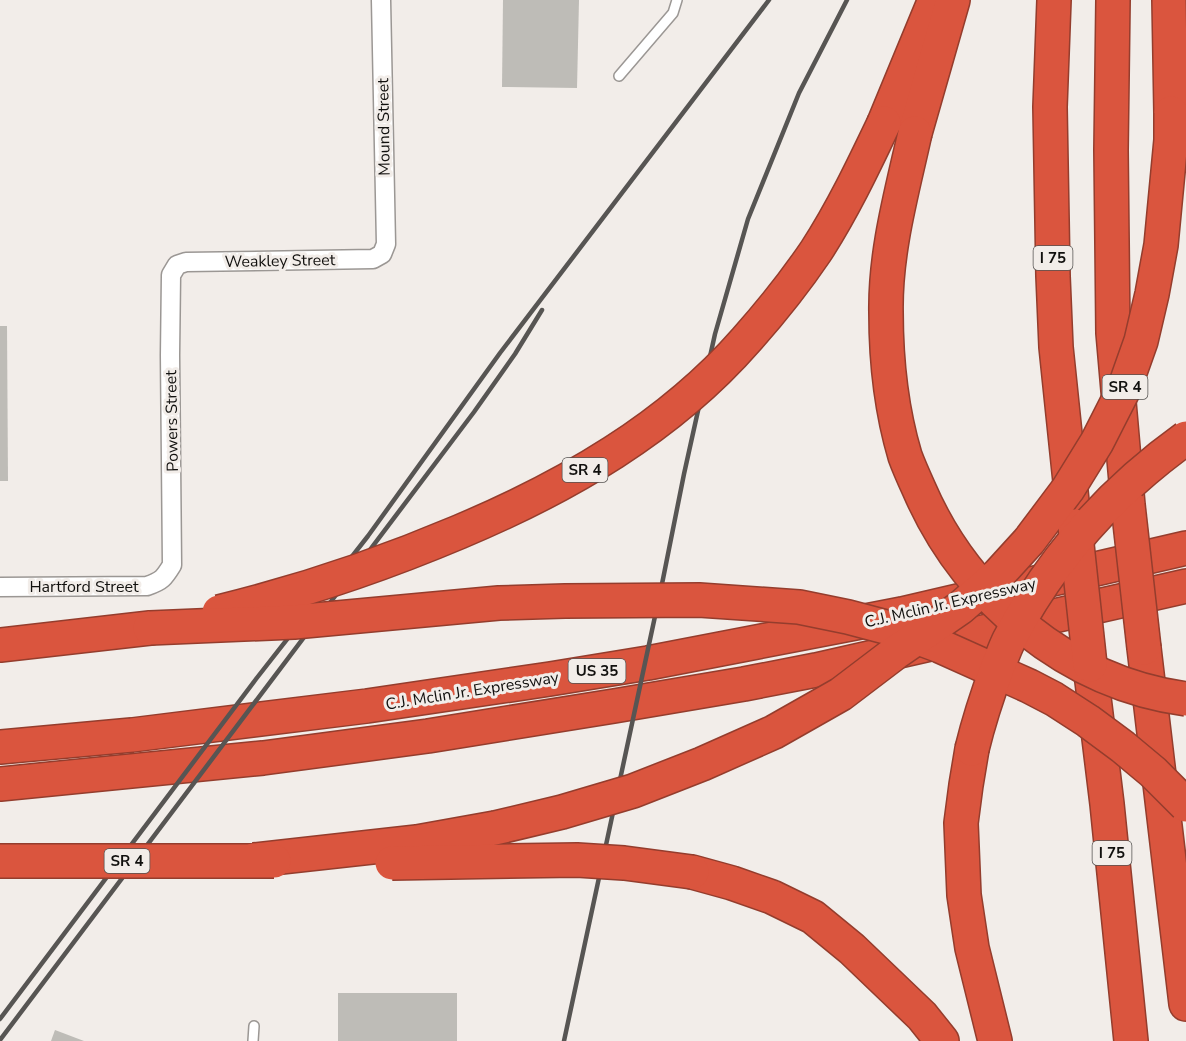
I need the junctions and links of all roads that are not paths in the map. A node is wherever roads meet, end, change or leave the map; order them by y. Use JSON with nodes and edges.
{"nodes":[{"id":1,"x":381,"y":0,"type":"edge"},
{"id":2,"x":677,"y":0,"type":"edge"},
{"id":3,"x":1054,"y":0,"type":"edge"},
{"id":4,"x":1113,"y":0,"type":"edge"},
{"id":5,"x":1169,"y":0,"type":"edge"},
{"id":6,"x":943,"y":2,"type":"edge"},
{"id":7,"x":619,"y":76,"type":"dead end"},
{"id":8,"x":382,"y":254,"type":"joint"},
{"id":9,"x":177,"y":265,"type":"joint"},
{"id":10,"x":1186,"y":438,"type":"edge"},
{"id":11,"x":1186,"y":548,"type":"edge"},
{"id":12,"x":165,"y":577,"type":"joint"},
{"id":13,"x":1186,"y":586,"type":"edge"},
{"id":14,"x":0,"y":587,"type":"edge"},
{"id":15,"x":150,"y":628,"type":"junction"},
{"id":16,"x":0,"y":645,"type":"edge"},
{"id":17,"x":1186,"y":699,"type":"edge"},
{"id":18,"x":0,"y":747,"type":"edge"},
{"id":19,"x":0,"y":784,"type":"edge"},
{"id":20,"x":1186,"y":805,"type":"edge"},
{"id":21,"x":254,"y":860,"type":"junction"},
{"id":22,"x":0,"y":861,"type":"edge"},
{"id":23,"x":1186,"y":1004,"type":"edge"},
{"id":24,"x":254,"y":1026,"type":"dead end"},
{"id":25,"x":253,"y":1041,"type":"edge"},
{"id":26,"x":942,"y":1041,"type":"edge"},
{"id":27,"x":995,"y":1041,"type":"edge"},
{"id":28,"x":1131,"y":1041,"type":"edge"}],
"edges":[{"from":1,"to":8,"type":"street","name":"Mound Street"},
{"from":2,"to":7,"type":"lane"},
{"from":3,"to":28,"type":"highway","number":"I 75","bridge":true},
{"from":4,"to":23,"type":"highway","bridge":true},
{"from":5,"to":21,"type":"highway","number":"SR 4","bridge":true},
{"from":6,"to":15,"type":"highway","number":"SR 4","bridge":true},
{"from":6,"to":17,"type":"highway","bridge":true},
{"from":8,"to":9,"type":"street","name":"Weakley Street"},
{"from":9,"to":12,"type":"street","name":"Powers Street"},
{"from":10,"to":27,"type":"highway","bridge":true},
{"from":11,"to":18,"type":"highway","name":"C.J. Mclin Jr. Expressway","number":"US 35"},
{"from":12,"to":14,"type":"street","name":"Hartford Street"},
{"from":13,"to":19,"type":"highway","number":"US 35"},
{"from":15,"to":16,"type":"highway","number":"SR 4"},
{"from":15,"to":20,"type":"highway","bridge":true},
{"from":21,"to":22,"type":"highway","number":"SR 4","bridge":true},
{"from":21,"to":26,"type":"highway","bridge":true},
{"from":24,"to":25,"type":"lane"}]}
